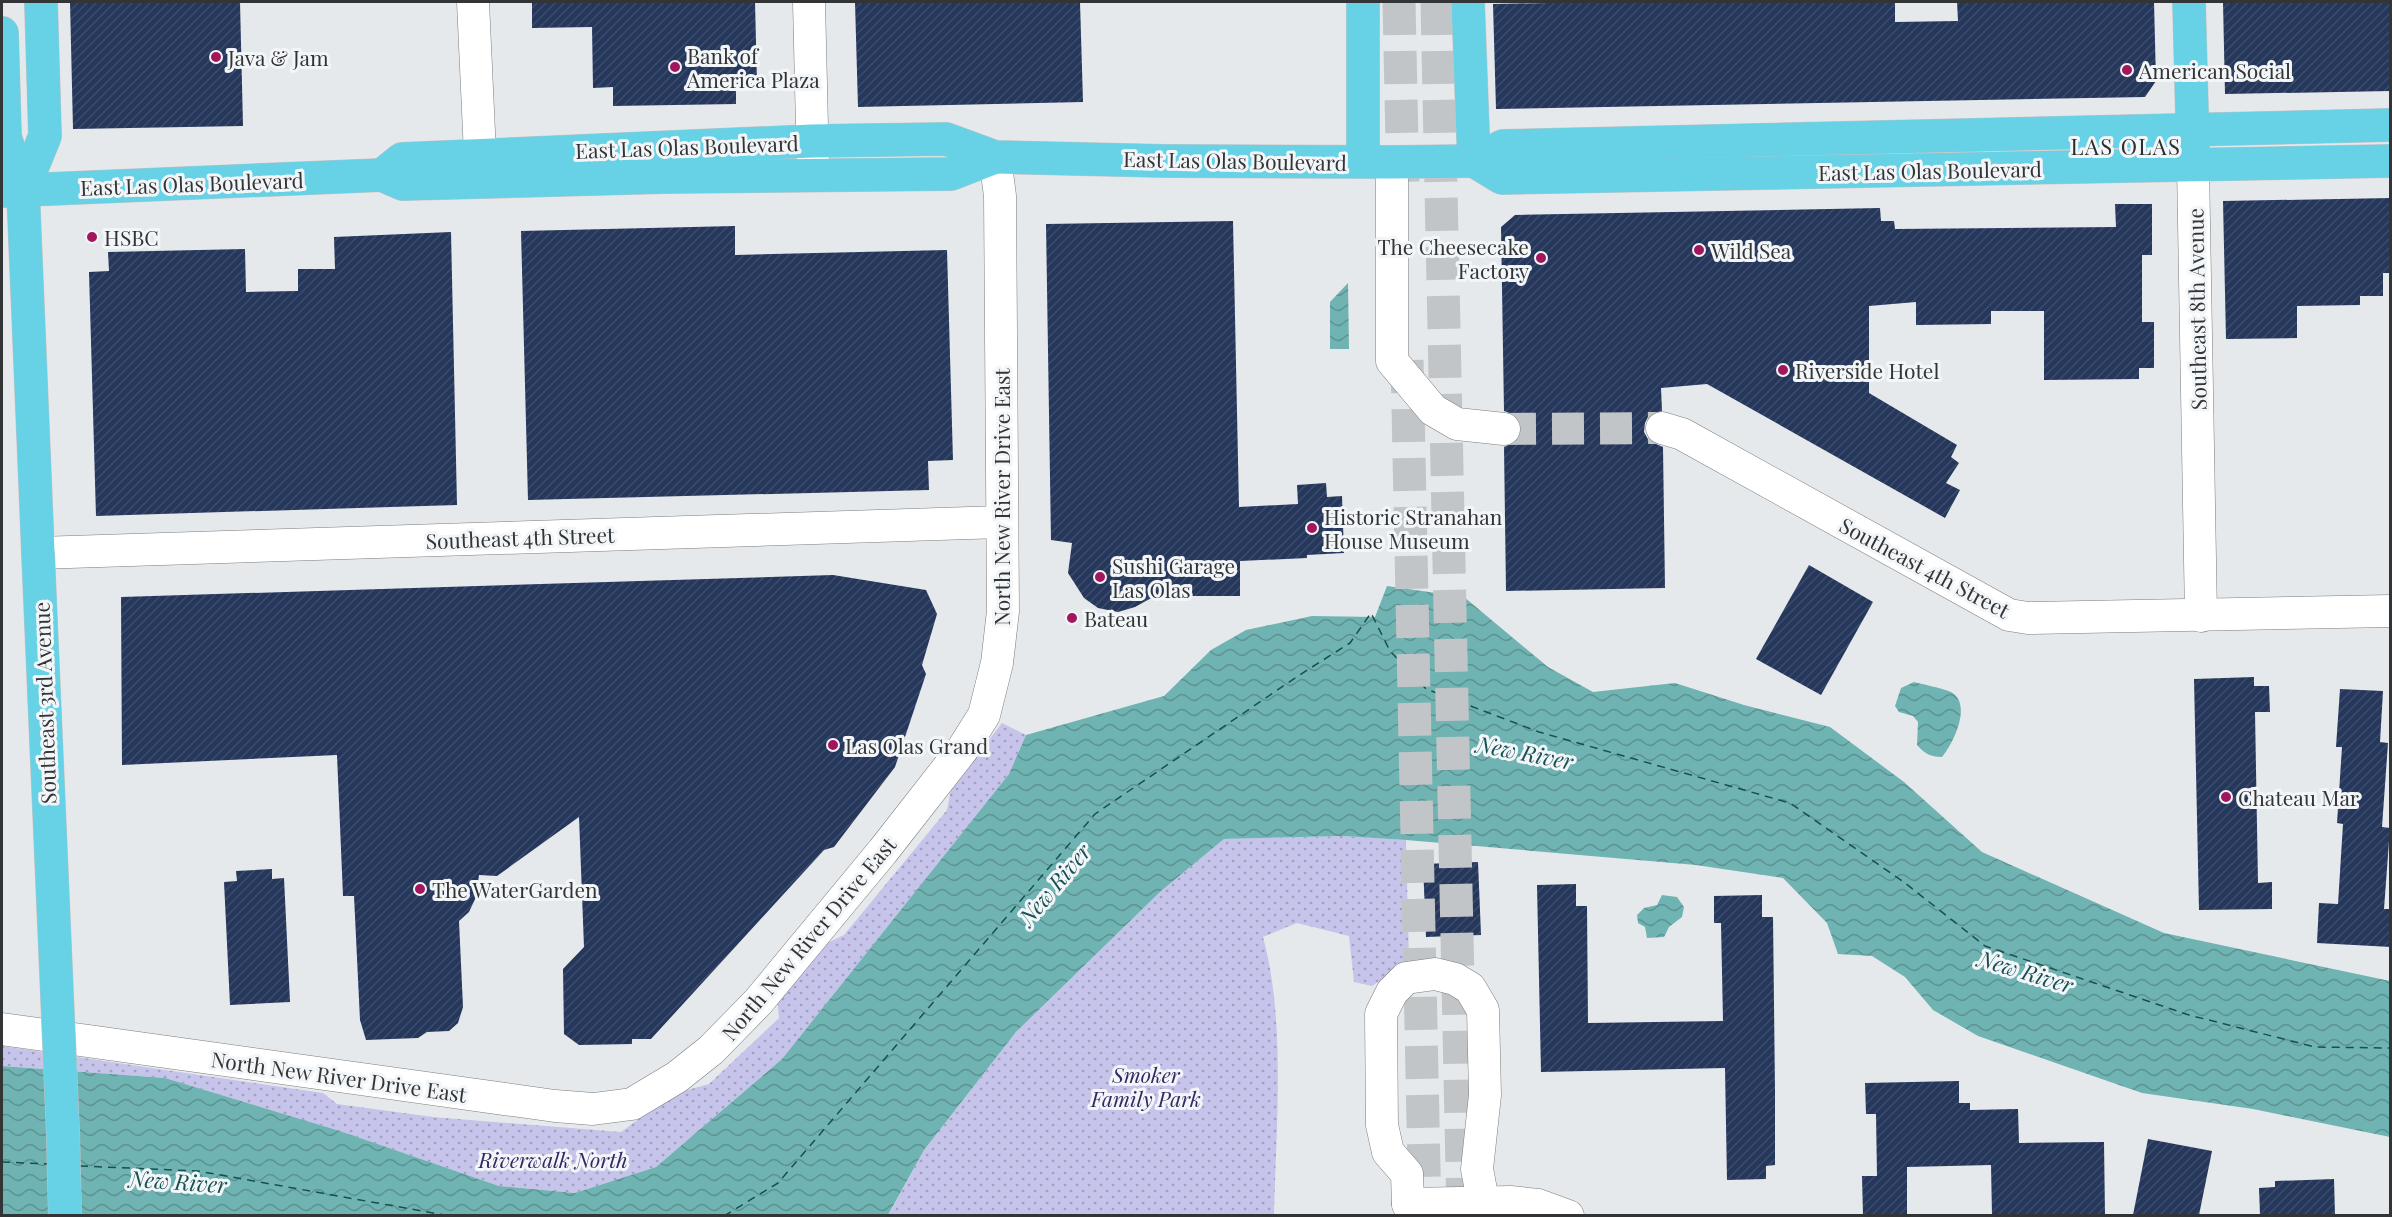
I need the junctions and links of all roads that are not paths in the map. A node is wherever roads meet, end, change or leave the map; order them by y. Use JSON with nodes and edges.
{"nodes":[{"id":1,"x":41,"y":2,"type":"edge"},
{"id":2,"x":473,"y":2,"type":"edge"},
{"id":3,"x":809,"y":2,"type":"edge"},
{"id":4,"x":1363,"y":2,"type":"edge"},
{"id":5,"x":1468,"y":2,"type":"edge"},
{"id":6,"x":2189,"y":2,"type":"edge"},
{"id":7,"x":2,"y":33,"type":"edge"},
{"id":8,"x":2391,"y":125,"type":"edge"},
{"id":9,"x":2192,"y":129,"type":"junction"},
{"id":10,"x":812,"y":141,"type":"junction"},
{"id":11,"x":480,"y":154,"type":"junction"},
{"id":12,"x":995,"y":157,"type":"junction"},
{"id":13,"x":1474,"y":161,"type":"junction"},
{"id":14,"x":2391,"y":161,"type":"edge"},
{"id":15,"x":1377,"y":162,"type":"junction"},
{"id":16,"x":2193,"y":166,"type":"junction"},
{"id":17,"x":382,"y":175,"type":"junction"},
{"id":18,"x":813,"y":177,"type":"junction"},
{"id":19,"x":12,"y":190,"type":"edge"},
{"id":20,"x":1662,"y":428,"type":"tunnel mouth"},
{"id":21,"x":1504,"y":429,"type":"tunnel mouth"},
{"id":22,"x":1002,"y":522,"type":"junction"},
{"id":23,"x":38,"y":553,"type":"junction"},
{"id":24,"x":2391,"y":611,"type":"edge"},
{"id":25,"x":2201,"y":616,"type":"junction"},
{"id":26,"x":2,"y":1029,"type":"edge"},
{"id":27,"x":1487,"y":1208,"type":"edge"},
{"id":28,"x":1402,"y":1210,"type":"edge"},
{"id":29,"x":65,"y":1215,"type":"edge"},
{"id":30,"x":1568,"y":1215,"type":"edge"}],
"edges":[{"from":1,"to":19,"type":"main road","name":"Southeast 3rd Avenue"},
{"from":2,"to":11,"type":"street"},
{"from":3,"to":10,"type":"street"},
{"from":4,"to":15,"type":"main road"},
{"from":5,"to":13,"type":"main road"},
{"from":6,"to":9,"type":"main road","name":"Southeast 8th Avenue"},
{"from":7,"to":19,"type":"main road","name":"Southeast 3rd Avenue"},
{"from":8,"to":9,"type":"main road","name":"East Las Olas Boulevard"},
{"from":9,"to":13,"type":"main road","name":"East Las Olas Boulevard"},
{"from":9,"to":16,"type":"main road","name":"Southeast 8th Avenue"},
{"from":10,"to":11,"type":"main road","name":"East Las Olas Boulevard"},
{"from":10,"to":12,"type":"main road","name":"East Las Olas Boulevard"},
{"from":10,"to":18,"type":"street"},
{"from":11,"to":17,"type":"main road","name":"East Las Olas Boulevard"},
{"from":12,"to":15,"type":"main road","name":"East Las Olas Boulevard"},
{"from":12,"to":18,"type":"main road","name":"East Las Olas Boulevard"},
{"from":12,"to":22,"type":"street","name":"North New River Drive East"},
{"from":13,"to":15,"type":"main road","name":"East Las Olas Boulevard"},
{"from":13,"to":16,"type":"main road","name":"East Las Olas Boulevard"},
{"from":14,"to":16,"type":"main road","name":"East Las Olas Boulevard"},
{"from":15,"to":21,"type":"street"},
{"from":16,"to":25,"type":"street","name":"Southeast 8th Avenue"},
{"from":17,"to":18,"type":"main road","name":"East Las Olas Boulevard"},
{"from":17,"to":19,"type":"main road","name":"East Las Olas Boulevard"},
{"from":19,"to":23,"type":"main road","name":"Southeast 3rd Avenue"},
{"from":20,"to":25,"type":"street","name":"Southeast 4th Street"},
{"from":22,"to":23,"type":"street","name":"Southeast 4th Street"},
{"from":22,"to":26,"type":"street","name":"North New River Drive East"},
{"from":23,"to":29,"type":"main road","name":"Southeast 3rd Avenue","bridge":true},
{"from":24,"to":25,"type":"street","name":"Southeast 4th Street"},
{"from":27,"to":28,"type":"street"},
{"from":27,"to":28,"type":"street"},
{"from":27,"to":30,"type":"street"}]}
